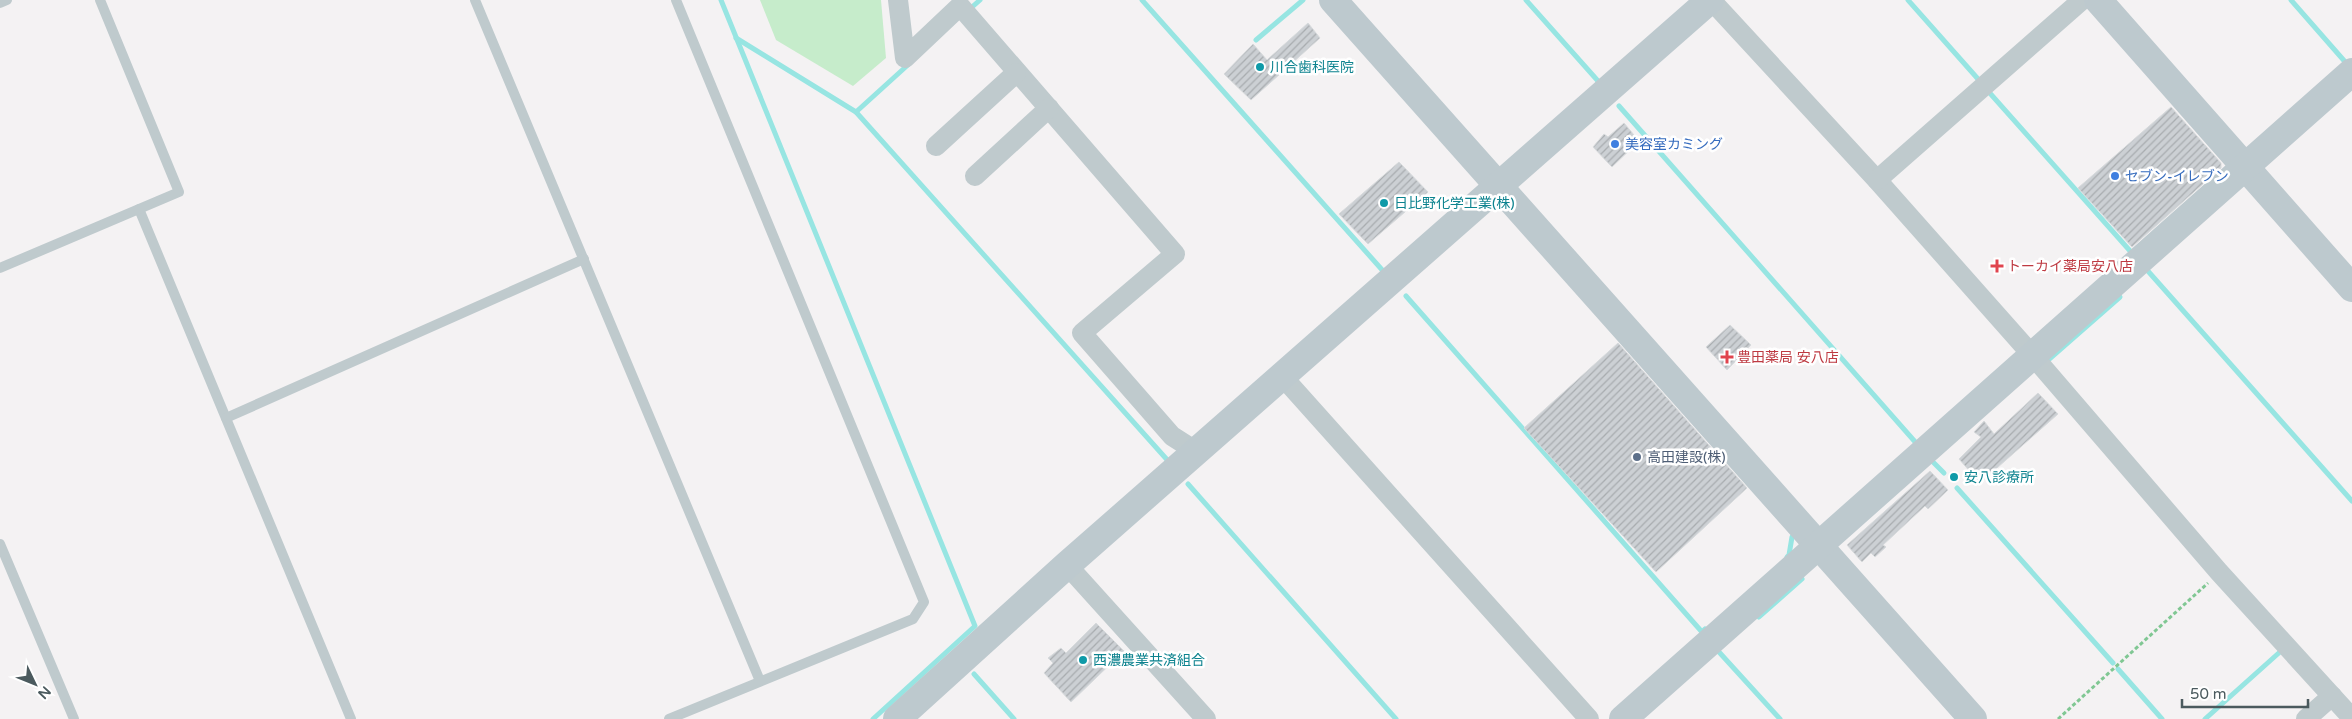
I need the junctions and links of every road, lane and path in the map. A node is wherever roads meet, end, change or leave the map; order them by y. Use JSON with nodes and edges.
{"nodes":[{"id":1,"x":7,"y":0,"type":"edge"},
{"id":2,"x":100,"y":0,"type":"edge"},
{"id":3,"x":475,"y":0,"type":"edge"},
{"id":4,"x":676,"y":0,"type":"edge"},
{"id":5,"x":898,"y":0,"type":"edge"},
{"id":6,"x":1333,"y":0,"type":"edge"},
{"id":7,"x":1710,"y":0,"type":"edge"},
{"id":8,"x":2082,"y":0,"type":"edge"},
{"id":9,"x":2098,"y":0,"type":"edge"},
{"id":10,"x":0,"y":3,"type":"edge"},
{"id":11,"x":964,"y":3,"type":"edge"},
{"id":12,"x":2352,"y":72,"type":"edge"},
{"id":13,"x":1016,"y":73,"type":"junction"},
{"id":14,"x":1049,"y":108,"type":"junction"},
{"id":15,"x":936,"y":146,"type":"dead end"},
{"id":16,"x":2244,"y":167,"type":"junction"},
{"id":17,"x":974,"y":176,"type":"dead end"},
{"id":18,"x":1877,"y":180,"type":"junction"},
{"id":19,"x":1498,"y":186,"type":"junction"},
{"id":20,"x":139,"y":209,"type":"junction"},
{"id":21,"x":584,"y":259,"type":"junction"},
{"id":22,"x":0,"y":268,"type":"edge"},
{"id":23,"x":2352,"y":288,"type":"edge"},
{"id":24,"x":2033,"y":356,"type":"junction"},
{"id":25,"x":1282,"y":376,"type":"junction"},
{"id":26,"x":226,"y":418,"type":"junction"},
{"id":27,"x":1197,"y":452,"type":"junction"},
{"id":28,"x":0,"y":544,"type":"edge"},
{"id":29,"x":1817,"y":547,"type":"junction"},
{"id":30,"x":1067,"y":565,"type":"junction"},
{"id":31,"x":2219,"y":572,"type":"junction"},
{"id":32,"x":760,"y":681,"type":"junction"},
{"id":33,"x":2332,"y":696,"type":"junction"},
{"id":34,"x":2352,"y":718,"type":"edge"},
{"id":35,"x":74,"y":719,"type":"edge"},
{"id":36,"x":351,"y":719,"type":"edge"},
{"id":37,"x":669,"y":719,"type":"edge"},
{"id":38,"x":897,"y":719,"type":"edge"},
{"id":39,"x":1206,"y":719,"type":"edge"},
{"id":40,"x":1589,"y":719,"type":"edge"},
{"id":41,"x":1623,"y":719,"type":"edge"},
{"id":42,"x":1973,"y":719,"type":"edge"},
{"id":43,"x":2058,"y":719,"type":"edge"},
{"id":44,"x":2306,"y":719,"type":"edge"}],
"edges":[{"from":1,"to":10,"type":"lane"},
{"from":2,"to":20,"type":"lane"},
{"from":3,"to":21,"type":"lane"},
{"from":4,"to":32,"type":"lane"},
{"from":5,"to":11,"type":"street"},
{"from":6,"to":19,"type":"street"},
{"from":7,"to":18,"type":"street"},
{"from":7,"to":19,"type":"street"},
{"from":8,"to":18,"type":"street"},
{"from":9,"to":16,"type":"street"},
{"from":11,"to":13,"type":"street"},
{"from":12,"to":16,"type":"street"},
{"from":13,"to":14,"type":"street"},
{"from":13,"to":15,"type":"street"},
{"from":14,"to":17,"type":"street"},
{"from":14,"to":27,"type":"street"},
{"from":16,"to":23,"type":"street"},
{"from":16,"to":24,"type":"street"},
{"from":18,"to":24,"type":"street"},
{"from":19,"to":25,"type":"street"},
{"from":19,"to":29,"type":"street"},
{"from":20,"to":22,"type":"lane"},
{"from":20,"to":26,"type":"lane"},
{"from":21,"to":26,"type":"lane"},
{"from":21,"to":32,"type":"lane"},
{"from":24,"to":29,"type":"street"},
{"from":24,"to":31,"type":"street"},
{"from":25,"to":27,"type":"street"},
{"from":25,"to":40,"type":"street"},
{"from":26,"to":36,"type":"lane"},
{"from":27,"to":30,"type":"street"},
{"from":28,"to":35,"type":"lane"},
{"from":29,"to":41,"type":"street"},
{"from":29,"to":42,"type":"street"},
{"from":30,"to":38,"type":"street"},
{"from":30,"to":39,"type":"street"},
{"from":31,"to":33,"type":"street"},
{"from":31,"to":43,"type":"path"},
{"from":32,"to":37,"type":"lane"},
{"from":33,"to":34,"type":"street"},
{"from":33,"to":44,"type":"street"}]}
